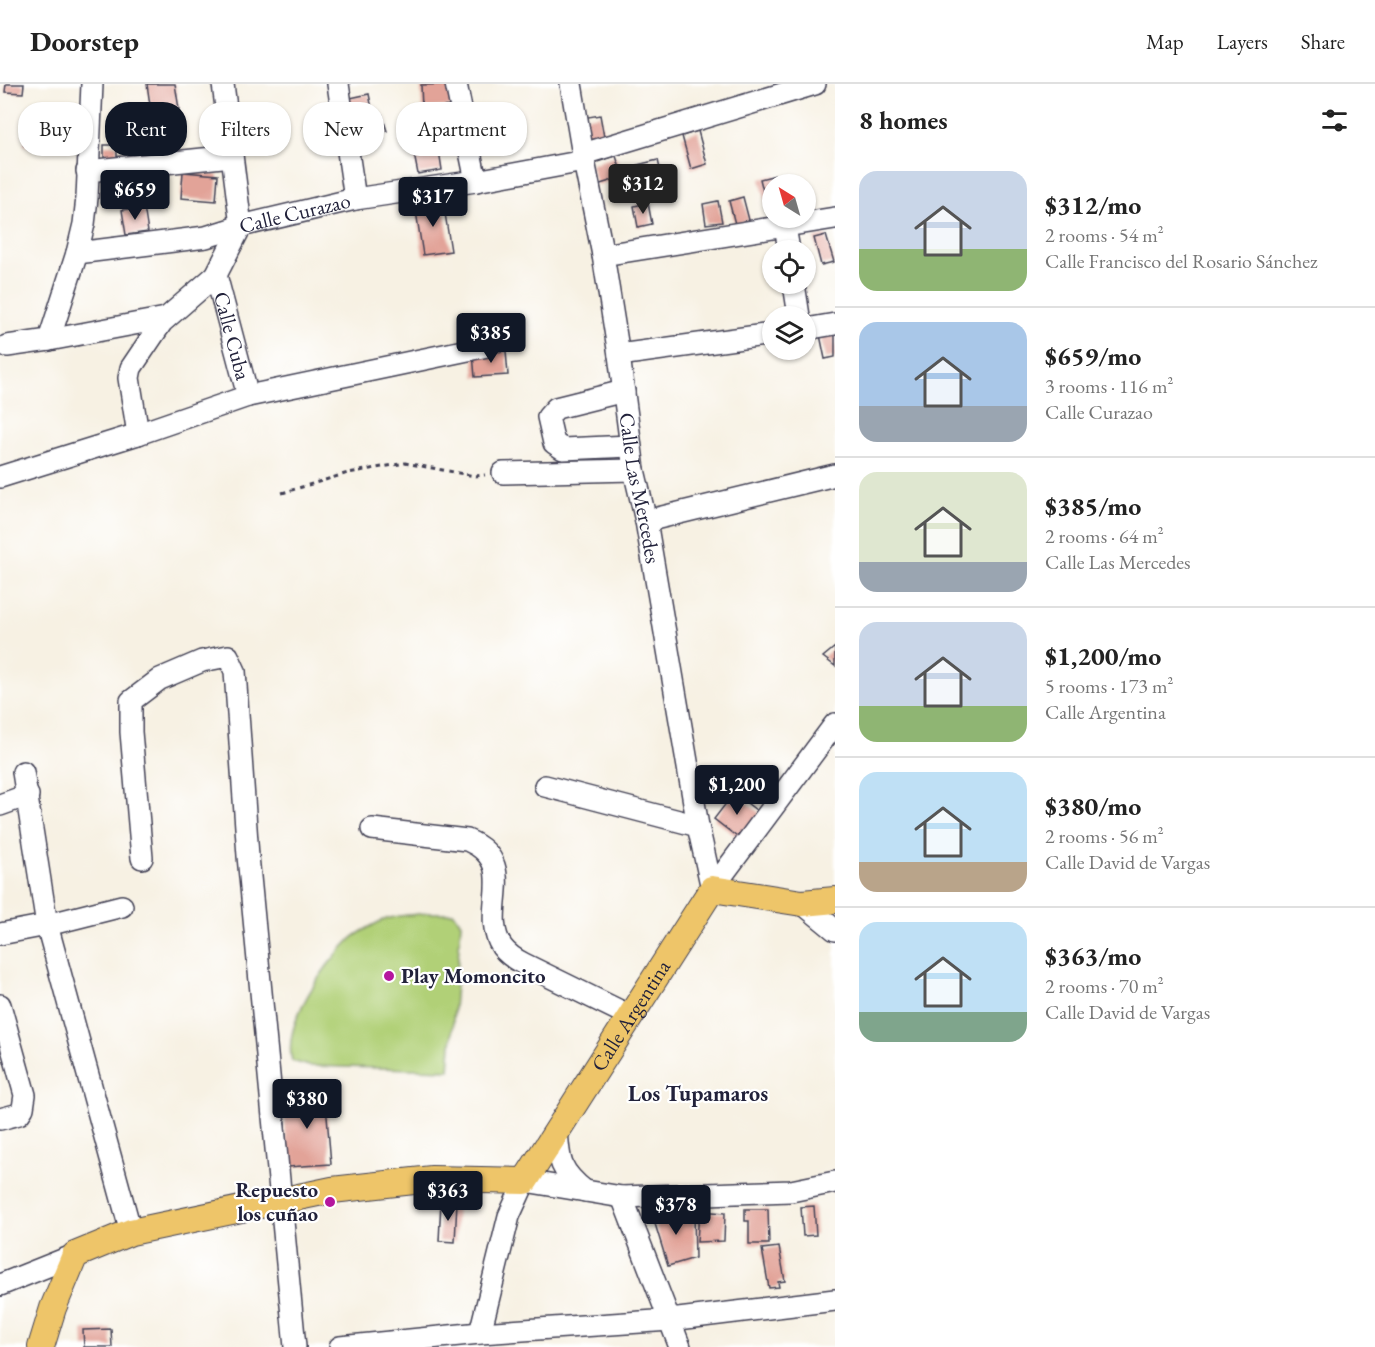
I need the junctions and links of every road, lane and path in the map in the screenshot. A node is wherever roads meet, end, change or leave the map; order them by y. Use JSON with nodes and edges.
{"nodes":[{"id":1,"x":92,"y":84,"type":"edge"},
{"id":2,"x":223,"y":84,"type":"edge"},
{"id":3,"x":338,"y":84,"type":"edge"},
{"id":4,"x":456,"y":84,"type":"edge"},
{"id":5,"x":571,"y":84,"type":"edge"},
{"id":6,"x":815,"y":84,"type":"edge"},
{"id":7,"x":225,"y":102,"type":"edge"},
{"id":8,"x":232,"y":156,"type":"joint"},
{"id":9,"x":583,"y":158,"type":"junction"},
{"id":10,"x":87,"y":171,"type":"junction"},
{"id":11,"x":476,"y":181,"type":"junction"},
{"id":12,"x":355,"y":199,"type":"junction"},
{"id":13,"x":835,"y":218,"type":"edge"},
{"id":14,"x":816,"y":221,"type":"edge"},
{"id":15,"x":241,"y":226,"type":"junction"},
{"id":16,"x":778,"y":228,"type":"edge"},
{"id":17,"x":77,"y":253,"type":"junction"},
{"id":18,"x":603,"y":255,"type":"junction"},
{"id":19,"x":216,"y":275,"type":"junction"},
{"id":20,"x":166,"y":318,"type":"junction"},
{"id":21,"x":835,"y":324,"type":"edge"},
{"id":22,"x":816,"y":327,"type":"edge"},
{"id":23,"x":762,"y":335,"type":"edge"},
{"id":24,"x":49,"y":340,"type":"junction"},
{"id":25,"x":7,"y":346,"type":"dead end"},
{"id":26,"x":487,"y":346,"type":"dead end"},
{"id":27,"x":619,"y":355,"type":"junction"},
{"id":28,"x":624,"y":391,"type":"junction"},
{"id":29,"x":248,"y":396,"type":"junction"},
{"id":30,"x":138,"y":434,"type":"junction"},
{"id":31,"x":630,"y":446,"type":"junction"},
{"id":32,"x":633,"y":470,"type":"junction"},
{"id":33,"x":503,"y":473,"type":"joint"},
{"id":34,"x":835,"y":474,"type":"edge"},
{"id":35,"x":0,"y":477,"type":"edge"},
{"id":36,"x":282,"y":494,"type":"dead end"},
{"id":37,"x":646,"y":521,"type":"junction"},
{"id":38,"x":835,"y":724,"type":"edge"},
{"id":39,"x":23,"y":772,"type":"dead end"},
{"id":40,"x":545,"y":786,"type":"dead end"},
{"id":41,"x":28,"y":795,"type":"junction"},
{"id":42,"x":0,"y":805,"type":"edge"},
{"id":43,"x":698,"y":826,"type":"junction"},
{"id":44,"x":372,"y":829,"type":"dead end"},
{"id":45,"x":142,"y":858,"type":"dead end"},
{"id":46,"x":712,"y":889,"type":"junction"},
{"id":47,"x":835,"y":900,"type":"edge"},
{"id":48,"x":802,"y":903,"type":"junction"},
{"id":49,"x":122,"y":906,"type":"dead end"},
{"id":50,"x":48,"y":925,"type":"junction"},
{"id":51,"x":835,"y":930,"type":"edge"},
{"id":52,"x":0,"y":934,"type":"edge"},
{"id":53,"x":0,"y":1005,"type":"edge"},
{"id":54,"x":630,"y":1016,"type":"junction"},
{"id":55,"x":0,"y":1119,"type":"edge"},
{"id":56,"x":557,"y":1129,"type":"junction"},
{"id":57,"x":525,"y":1181,"type":"junction"},
{"id":58,"x":835,"y":1182,"type":"edge"},
{"id":59,"x":585,"y":1191,"type":"junction"},
{"id":60,"x":622,"y":1197,"type":"junction"},
{"id":61,"x":281,"y":1202,"type":"junction"},
{"id":62,"x":131,"y":1233,"type":"junction"},
{"id":63,"x":75,"y":1255,"type":"junction"},
{"id":64,"x":0,"y":1285,"type":"edge"},
{"id":65,"x":835,"y":1300,"type":"edge"},
{"id":66,"x":670,"y":1320,"type":"junction"},
{"id":67,"x":480,"y":1333,"type":"junction"},
{"id":68,"x":41,"y":1347,"type":"edge"},
{"id":69,"x":295,"y":1347,"type":"edge"},
{"id":70,"x":340,"y":1347,"type":"edge"},
{"id":71,"x":680,"y":1347,"type":"edge"}],
"edges":[{"from":1,"to":10,"type":"street"},
{"from":2,"to":7,"type":"street"},
{"from":3,"to":12,"type":"street"},
{"from":4,"to":11,"type":"street"},
{"from":5,"to":9,"type":"street","name":"Calle Las Mercedes"},
{"from":6,"to":9,"type":"street","name":"Calle Curazao"},
{"from":8,"to":10,"type":"street"},
{"from":8,"to":15,"type":"street"},
{"from":9,"to":11,"type":"street","name":"Calle Curazao"},
{"from":9,"to":18,"type":"street","name":"Calle Las Mercedes"},
{"from":10,"to":17,"type":"street"},
{"from":11,"to":12,"type":"street","name":"Calle Curazao"},
{"from":12,"to":15,"type":"street","name":"Calle Curazao"},
{"from":13,"to":14,"type":"street"},
{"from":15,"to":17,"type":"street","name":"Calle Curazao"},
{"from":15,"to":19,"type":"street"},
{"from":16,"to":18,"type":"street"},
{"from":17,"to":24,"type":"street"},
{"from":18,"to":27,"type":"street","name":"Calle Las Mercedes"},
{"from":19,"to":20,"type":"street"},
{"from":19,"to":29,"type":"street","name":"Calle Cuba"},
{"from":20,"to":24,"type":"street"},
{"from":20,"to":30,"type":"street"},
{"from":21,"to":22,"type":"street"},
{"from":23,"to":27,"type":"street"},
{"from":24,"to":25,"type":"street"},
{"from":26,"to":29,"type":"street"},
{"from":27,"to":28,"type":"street","name":"Calle Las Mercedes"},
{"from":28,"to":31,"type":"street","name":"Calle Las Mercedes"},
{"from":28,"to":31,"type":"street"},
{"from":29,"to":30,"type":"street"},
{"from":30,"to":35,"type":"street"},
{"from":31,"to":32,"type":"street","name":"Calle Las Mercedes"},
{"from":32,"to":33,"type":"street"},
{"from":32,"to":37,"type":"street","name":"Calle Las Mercedes"},
{"from":33,"to":36,"type":"path"},
{"from":34,"to":37,"type":"street"},
{"from":37,"to":43,"type":"street","name":"Calle Las Mercedes"},
{"from":38,"to":46,"type":"street","name":"Calle Argentina"},
{"from":39,"to":41,"type":"street"},
{"from":40,"to":43,"type":"street"},
{"from":41,"to":42,"type":"street"},
{"from":41,"to":50,"type":"street"},
{"from":43,"to":46,"type":"street","name":"Calle Las Mercedes"},
{"from":44,"to":54,"type":"street"},
{"from":45,"to":61,"type":"street"},
{"from":46,"to":48,"type":"main road"},
{"from":46,"to":54,"type":"main road","name":"Calle Argentina"},
{"from":47,"to":48,"type":"main road"},
{"from":48,"to":51,"type":"street"},
{"from":49,"to":50,"type":"street"},
{"from":50,"to":52,"type":"street"},
{"from":50,"to":62,"type":"street"},
{"from":53,"to":55,"type":"street"},
{"from":54,"to":56,"type":"main road","name":"Calle Argentina"},
{"from":56,"to":57,"type":"main road","name":"Calle Argentina"},
{"from":56,"to":59,"type":"street"},
{"from":57,"to":59,"type":"street"},
{"from":57,"to":61,"type":"main road"},
{"from":57,"to":67,"type":"street","name":"Calle Argentina"},
{"from":58,"to":60,"type":"street"},
{"from":59,"to":60,"type":"street"},
{"from":60,"to":66,"type":"street"},
{"from":61,"to":62,"type":"main road"},
{"from":61,"to":69,"type":"street"},
{"from":62,"to":63,"type":"main road"},
{"from":63,"to":64,"type":"street"},
{"from":63,"to":68,"type":"main road"},
{"from":65,"to":66,"type":"street"},
{"from":66,"to":67,"type":"street"},
{"from":66,"to":71,"type":"street"},
{"from":67,"to":70,"type":"street"}]}
